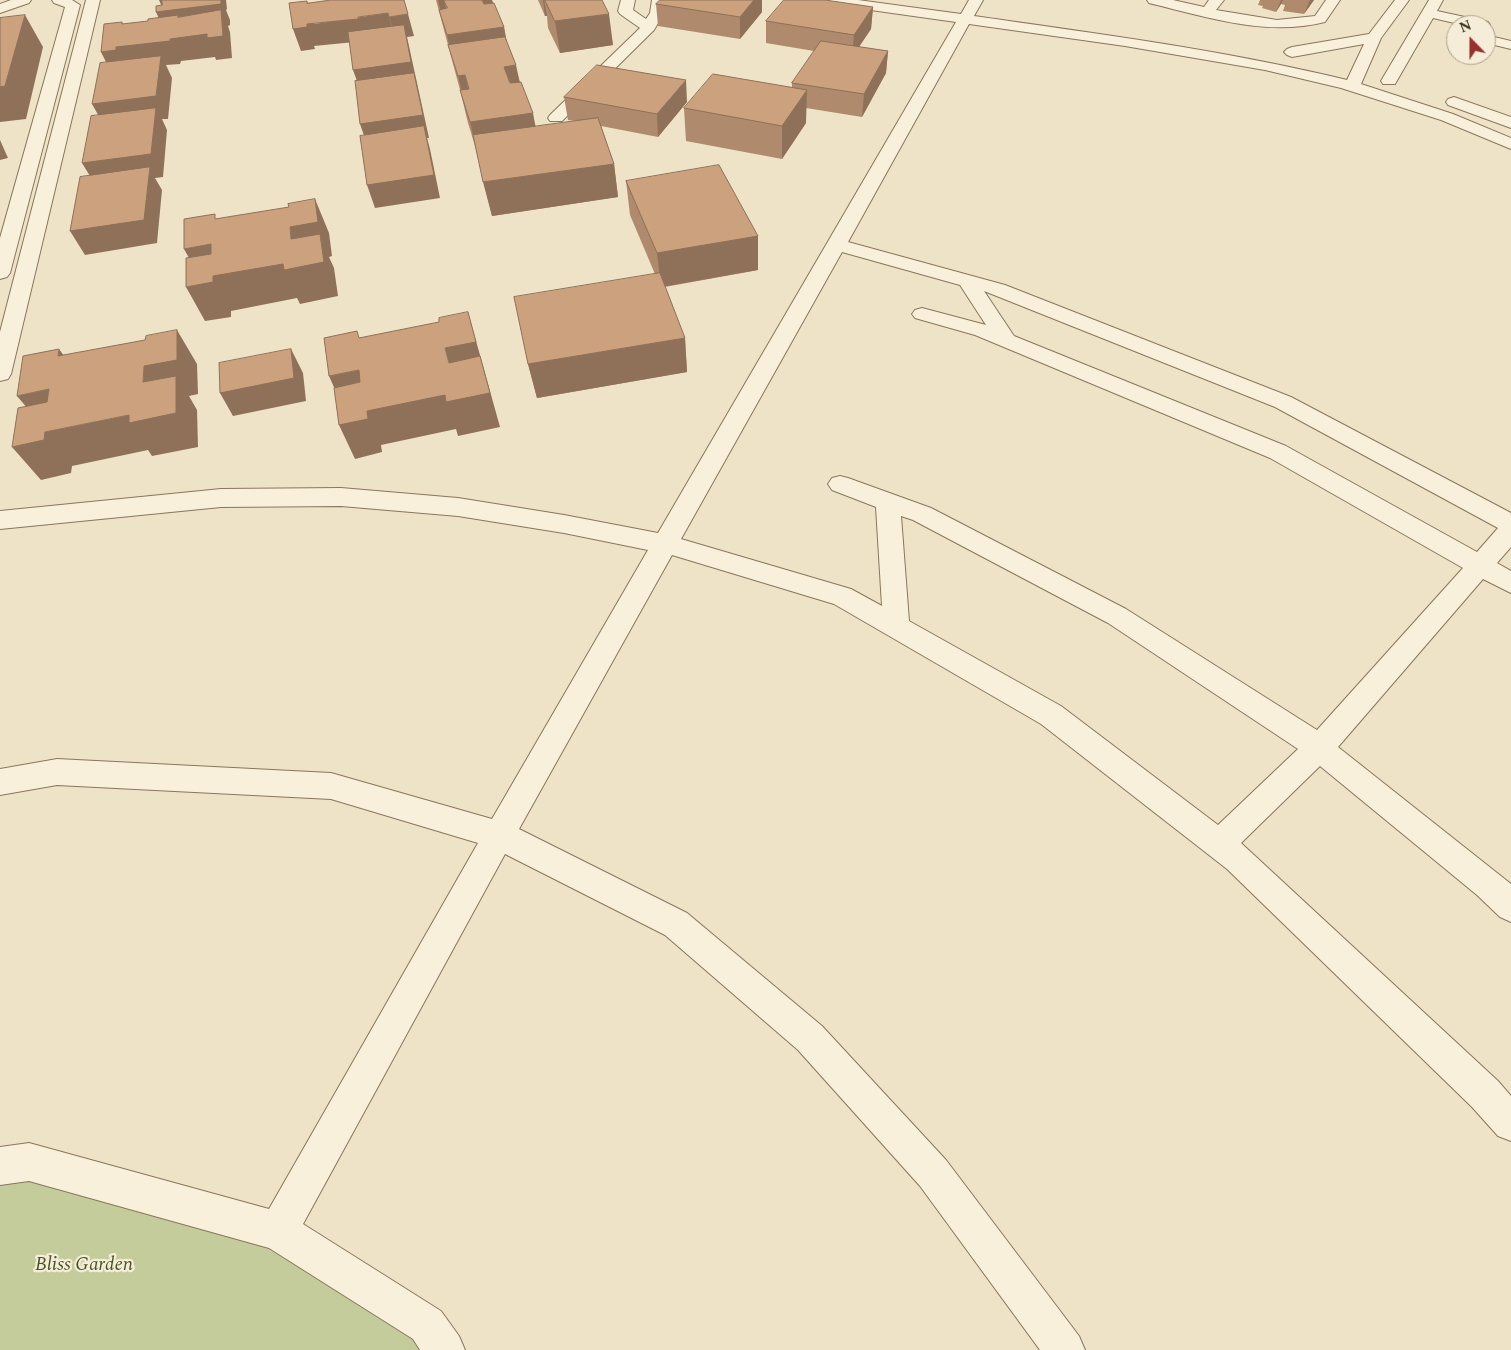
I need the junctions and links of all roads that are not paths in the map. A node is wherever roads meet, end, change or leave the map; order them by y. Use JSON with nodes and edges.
{"nodes":[{"id":1,"x":24,"y":0,"type":"edge"},
{"id":2,"x":59,"y":0,"type":"edge"},
{"id":3,"x":93,"y":0,"type":"edge"},
{"id":4,"x":628,"y":0,"type":"edge"},
{"id":5,"x":660,"y":0,"type":"edge"},
{"id":6,"x":828,"y":0,"type":"edge"},
{"id":7,"x":1154,"y":0,"type":"edge"},
{"id":8,"x":1217,"y":0,"type":"edge"},
{"id":9,"x":1333,"y":0,"type":"edge"},
{"id":10,"x":1402,"y":0,"type":"edge"},
{"id":11,"x":1436,"y":0,"type":"edge"},
{"id":12,"x":973,"y":7,"type":"edge"},
{"id":13,"x":0,"y":9,"type":"edge"},
{"id":14,"x":1207,"y":12,"type":"junction"},
{"id":15,"x":1425,"y":19,"type":"junction"},
{"id":16,"x":1446,"y":21,"type":"edge"},
{"id":17,"x":649,"y":27,"type":"junction"},
{"id":18,"x":1446,"y":28,"type":"edge"},
{"id":19,"x":1496,"y":28,"type":"edge"},
{"id":20,"x":1511,"y":31,"type":"edge"},
{"id":21,"x":1374,"y":38,"type":"junction"},
{"id":22,"x":1496,"y":41,"type":"edge"},
{"id":23,"x":1511,"y":45,"type":"edge"},
{"id":24,"x":1274,"y":49,"type":"dead end"},
{"id":25,"x":1292,"y":52,"type":"junction"},
{"id":26,"x":1326,"y":62,"type":"dead end"},
{"id":27,"x":1343,"y":67,"type":"dead end"},
{"id":28,"x":1360,"y":72,"type":"junction"},
{"id":29,"x":1388,"y":81,"type":"junction"},
{"id":30,"x":1352,"y":86,"type":"junction"},
{"id":31,"x":1407,"y":87,"type":"dead end"},
{"id":32,"x":1436,"y":96,"type":"dead end"},
{"id":33,"x":556,"y":118,"type":"dead end"},
{"id":34,"x":1511,"y":123,"type":"edge"},
{"id":35,"x":1511,"y":144,"type":"edge"},
{"id":36,"x":837,"y":245,"type":"junction"},
{"id":37,"x":0,"y":273,"type":"edge"},
{"id":38,"x":967,"y":280,"type":"junction"},
{"id":39,"x":922,"y":314,"type":"dead end"},
{"id":40,"x":1006,"y":339,"type":"junction"},
{"id":41,"x":0,"y":374,"type":"edge"},
{"id":42,"x":840,"y":484,"type":"dead end"},
{"id":43,"x":888,"y":502,"type":"junction"},
{"id":44,"x":0,"y":520,"type":"edge"},
{"id":45,"x":1511,"y":524,"type":"edge"},
{"id":46,"x":1511,"y":530,"type":"edge"},
{"id":47,"x":665,"y":544,"type":"junction"},
{"id":48,"x":1479,"y":566,"type":"junction"},
{"id":49,"x":1511,"y":583,"type":"edge"},
{"id":50,"x":896,"y":627,"type":"junction"},
{"id":51,"x":1318,"y":749,"type":"junction"},
{"id":52,"x":0,"y":782,"type":"edge"},
{"id":53,"x":499,"y":836,"type":"junction"},
{"id":54,"x":1219,"y":844,"type":"junction"},
{"id":55,"x":1511,"y":906,"type":"edge"},
{"id":56,"x":1511,"y":1123,"type":"edge"},
{"id":57,"x":0,"y":1166,"type":"edge"},
{"id":58,"x":278,"y":1231,"type":"junction"},
{"id":59,"x":445,"y":1350,"type":"edge"},
{"id":60,"x":1065,"y":1350,"type":"edge"}],
"edges":[{"from":1,"to":13,"type":"street"},
{"from":2,"to":37,"type":"street"},
{"from":3,"to":41,"type":"street"},
{"from":4,"to":17,"type":"street"},
{"from":5,"to":17,"type":"street"},
{"from":6,"to":12,"type":"street"},
{"from":7,"to":14,"type":"street"},
{"from":8,"to":14,"type":"street"},
{"from":9,"to":14,"type":"street"},
{"from":10,"to":21,"type":"street"},
{"from":11,"to":15,"type":"street"},
{"from":12,"to":30,"type":"street"},
{"from":12,"to":36,"type":"street"},
{"from":15,"to":16,"type":"street"},
{"from":15,"to":18,"type":"street"},
{"from":15,"to":29,"type":"street"},
{"from":17,"to":33,"type":"street"},
{"from":19,"to":20,"type":"street"},
{"from":21,"to":25,"type":"street"},
{"from":21,"to":28,"type":"street"},
{"from":22,"to":23,"type":"street"},
{"from":24,"to":25,"type":"street"},
{"from":25,"to":26,"type":"street"},
{"from":27,"to":28,"type":"street"},
{"from":28,"to":29,"type":"street"},
{"from":28,"to":30,"type":"street"},
{"from":29,"to":31,"type":"street"},
{"from":30,"to":35,"type":"street"},
{"from":32,"to":34,"type":"street"},
{"from":36,"to":38,"type":"street"},
{"from":36,"to":47,"type":"street"},
{"from":38,"to":40,"type":"street"},
{"from":38,"to":45,"type":"street"},
{"from":39,"to":40,"type":"street"},
{"from":40,"to":48,"type":"street"},
{"from":42,"to":43,"type":"street"},
{"from":43,"to":50,"type":"street"},
{"from":43,"to":51,"type":"street"},
{"from":44,"to":47,"type":"street"},
{"from":46,"to":48,"type":"street"},
{"from":47,"to":50,"type":"street"},
{"from":47,"to":53,"type":"street"},
{"from":48,"to":49,"type":"street"},
{"from":48,"to":51,"type":"street"},
{"from":50,"to":54,"type":"street"},
{"from":51,"to":54,"type":"street"},
{"from":51,"to":55,"type":"street"},
{"from":52,"to":53,"type":"street"},
{"from":53,"to":58,"type":"street"},
{"from":53,"to":60,"type":"street"},
{"from":54,"to":56,"type":"street"},
{"from":57,"to":58,"type":"street"},
{"from":58,"to":59,"type":"street"}]}
